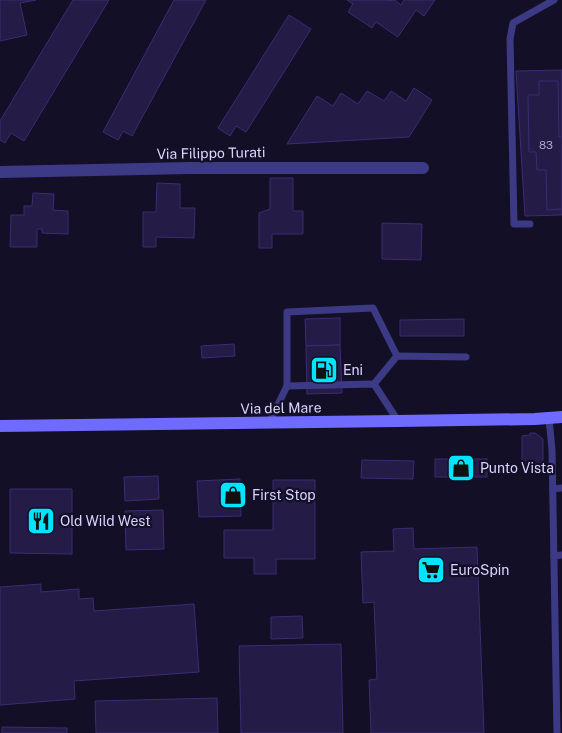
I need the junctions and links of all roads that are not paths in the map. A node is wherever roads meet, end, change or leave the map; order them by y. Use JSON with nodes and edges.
{"nodes":[{"id":1,"x":554,"y":0,"type":"edge"},
{"id":2,"x":423,"y":168,"type":"dead end"},
{"id":3,"x":0,"y":172,"type":"edge"},
{"id":4,"x":530,"y":224,"type":"dead end"},
{"id":5,"x":397,"y":356,"type":"junction"},
{"id":6,"x":466,"y":357,"type":"dead end"},
{"id":7,"x":374,"y":384,"type":"junction"},
{"id":8,"x":287,"y":386,"type":"junction"},
{"id":9,"x":556,"y":418,"type":"edge"},
{"id":10,"x":398,"y":421,"type":"junction"},
{"id":11,"x":269,"y":423,"type":"junction"},
{"id":12,"x":0,"y":426,"type":"edge"},
{"id":13,"x":562,"y":488,"type":"edge"},
{"id":14,"x":553,"y":489,"type":"junction"},
{"id":15,"x":558,"y":556,"type":"edge"},
{"id":16,"x":557,"y":733,"type":"edge"}],
"edges":[{"from":1,"to":4,"type":"lane"},
{"from":2,"to":3,"type":"street","name":"Via Filippo Turati"},
{"from":5,"to":6,"type":"lane"},
{"from":5,"to":7,"type":"lane"},
{"from":5,"to":8,"type":"lane"},
{"from":7,"to":8,"type":"lane"},
{"from":7,"to":10,"type":"lane"},
{"from":8,"to":11,"type":"lane"},
{"from":9,"to":10,"type":"main road","name":"Via del Mare"},
{"from":9,"to":14,"type":"lane"},
{"from":10,"to":11,"type":"main road","name":"Via del Mare"},
{"from":11,"to":12,"type":"main road","name":"Via del Mare"},
{"from":13,"to":14,"type":"lane"},
{"from":14,"to":15,"type":"lane"},
{"from":15,"to":16,"type":"lane"}]}
